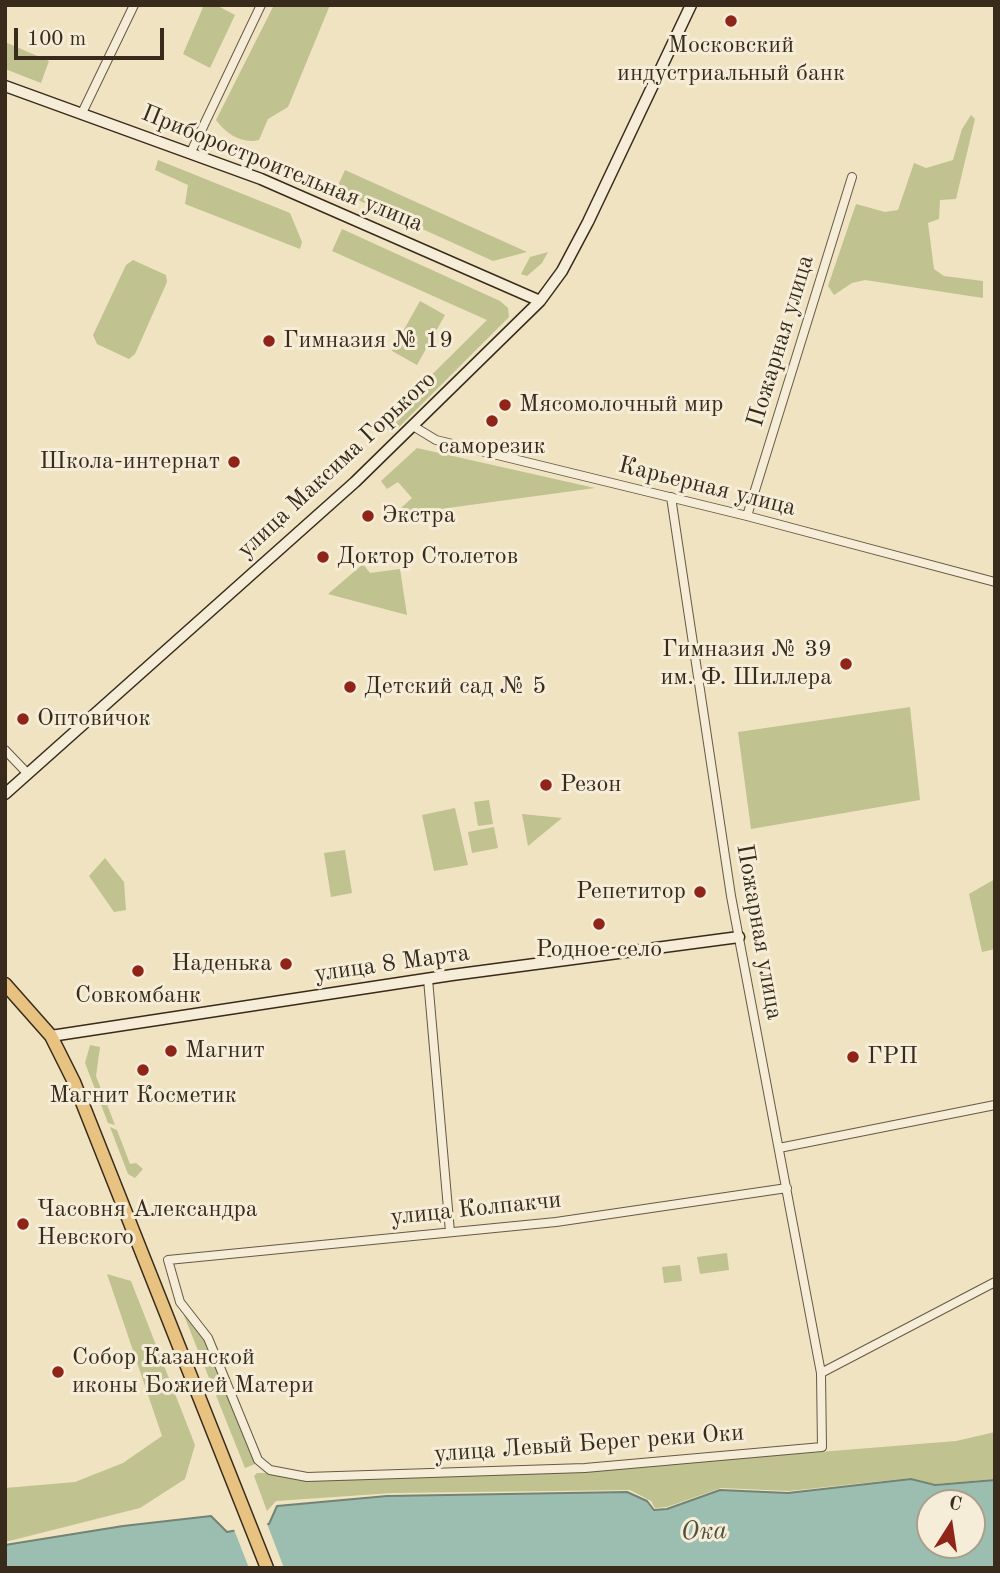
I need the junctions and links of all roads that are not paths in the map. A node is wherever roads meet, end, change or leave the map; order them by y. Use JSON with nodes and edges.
{"nodes":[{"id":1,"x":134,"y":5,"type":"edge"},
{"id":2,"x":261,"y":5,"type":"edge"},
{"id":3,"x":691,"y":5,"type":"edge"},
{"id":4,"x":5,"y":86,"type":"edge"},
{"id":5,"x":82,"y":113,"type":"junction"},
{"id":6,"x":191,"y":152,"type":"junction"},
{"id":7,"x":852,"y":177,"type":"dead end"},
{"id":8,"x":540,"y":301,"type":"junction"},
{"id":9,"x":413,"y":426,"type":"junction"},
{"id":10,"x":671,"y":497,"type":"junction"},
{"id":11,"x":747,"y":516,"type":"junction"},
{"id":12,"x":995,"y":582,"type":"edge"},
{"id":13,"x":5,"y":750,"type":"edge"},
{"id":14,"x":28,"y":774,"type":"junction"},
{"id":15,"x":5,"y":794,"type":"edge"},
{"id":16,"x":739,"y":937,"type":"junction"},
{"id":17,"x":428,"y":979,"type":"junction"},
{"id":18,"x":5,"y":984,"type":"edge"},
{"id":19,"x":51,"y":1036,"type":"junction"},
{"id":20,"x":995,"y":1105,"type":"edge"},
{"id":21,"x":779,"y":1148,"type":"junction"},
{"id":22,"x":787,"y":1188,"type":"junction"},
{"id":23,"x":450,"y":1232,"type":"junction"},
{"id":24,"x":995,"y":1282,"type":"edge"},
{"id":25,"x":821,"y":1373,"type":"junction"},
{"id":26,"x":286,"y":1473,"type":"joint"},
{"id":27,"x":267,"y":1568,"type":"edge"}],
"edges":[{"from":1,"to":5,"type":"street"},
{"from":2,"to":6,"type":"street"},
{"from":3,"to":8,"type":"main road","name":"улица Максима Горького"},
{"from":4,"to":5,"type":"main road","name":"Приборостроительная улица"},
{"from":5,"to":6,"type":"main road","name":"Приборостроительная улица"},
{"from":6,"to":8,"type":"main road","name":"Приборостроительная улица"},
{"from":7,"to":11,"type":"street","name":"Пожарная улица"},
{"from":8,"to":9,"type":"main road","name":"улица Максима Горького"},
{"from":9,"to":10,"type":"street","name":"Карьерная улица"},
{"from":9,"to":14,"type":"main road","name":"улица Максима Горького"},
{"from":10,"to":11,"type":"street","name":"Карьерная улица"},
{"from":10,"to":16,"type":"street","name":"Пожарная улица"},
{"from":11,"to":12,"type":"street","name":"Карьерная улица"},
{"from":13,"to":14,"type":"street"},
{"from":14,"to":15,"type":"main road","name":"улица Максима Горького"},
{"from":16,"to":17,"type":"main road","name":"улица 8 Марта"},
{"from":16,"to":21,"type":"street","name":"Пожарная улица"},
{"from":17,"to":19,"type":"main road","name":"улица 8 Марта"},
{"from":17,"to":23,"type":"street"},
{"from":18,"to":19,"type":"main road"},
{"from":19,"to":27,"type":"main road"},
{"from":20,"to":21,"type":"street"},
{"from":21,"to":22,"type":"street","name":"Пожарная улица"},
{"from":22,"to":23,"type":"street","name":"улица Колпакчи"},
{"from":22,"to":25,"type":"street","name":"Пожарная улица"},
{"from":23,"to":26,"type":"street","name":"улица Колпакчи"},
{"from":24,"to":25,"type":"street"},
{"from":25,"to":26,"type":"street","name":"улица Левый Берег реки Оки"}]}
